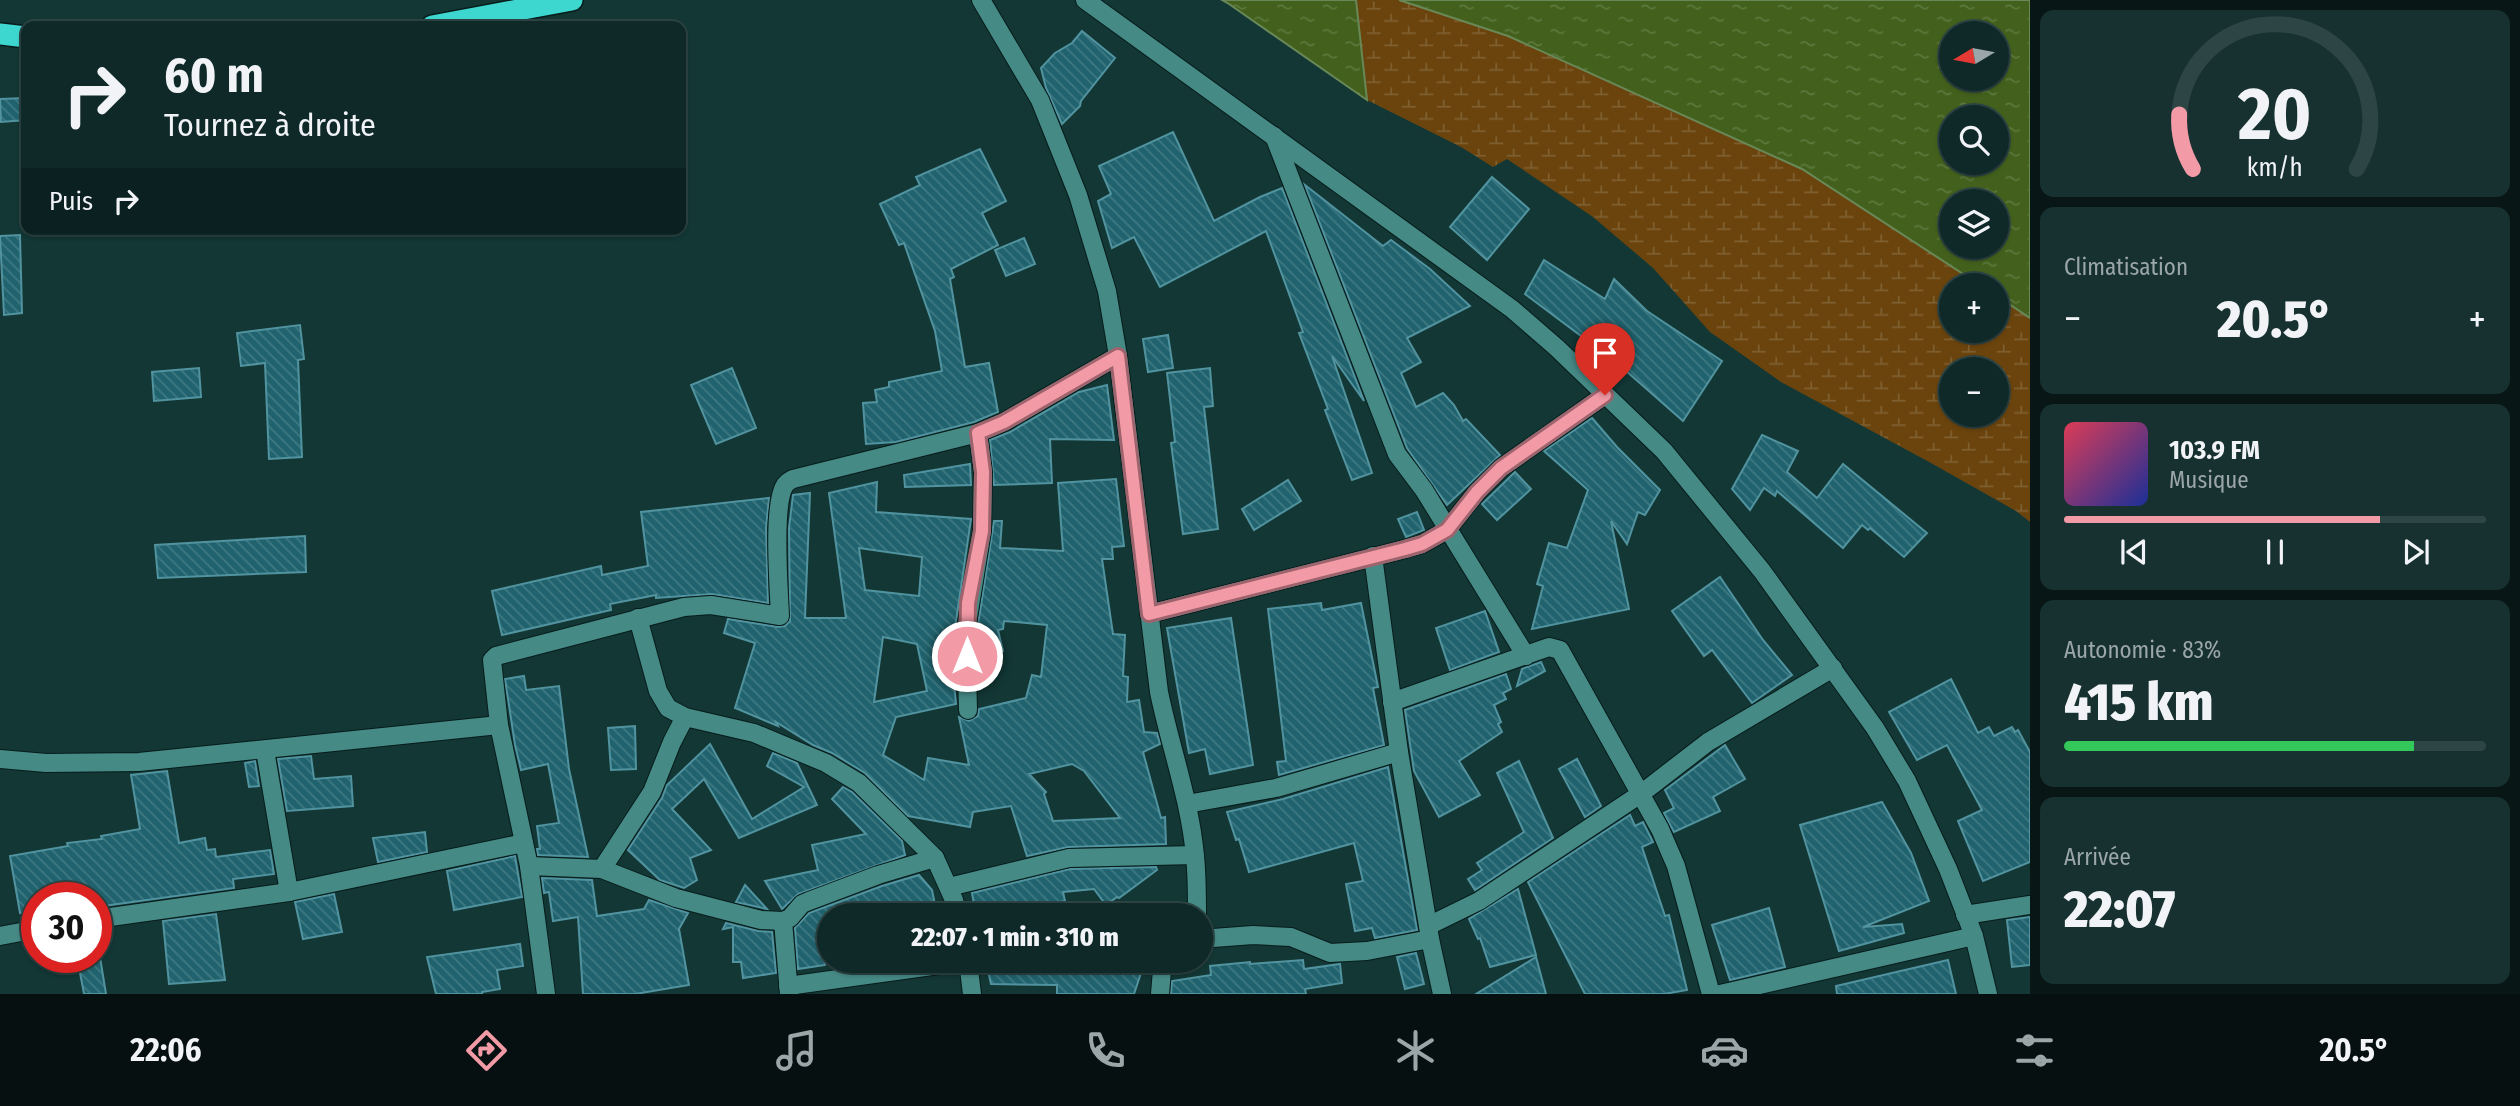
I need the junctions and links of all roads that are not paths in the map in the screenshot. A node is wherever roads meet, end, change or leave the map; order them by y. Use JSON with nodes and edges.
{"nodes":[{"id":1,"x":572,"y":0,"type":"edge"},
{"id":2,"x":981,"y":0,"type":"edge"},
{"id":3,"x":1084,"y":0,"type":"edge"},
{"id":4,"x":459,"y":21,"type":"edge"},
{"id":5,"x":0,"y":34,"type":"edge"},
{"id":6,"x":21,"y":36,"type":"edge"},
{"id":7,"x":1273,"y":134,"type":"junction"},
{"id":8,"x":1118,"y":356,"type":"junction"},
{"id":9,"x":1605,"y":395,"type":"junction"},
{"id":10,"x":978,"y":433,"type":"junction"},
{"id":11,"x":1447,"y":530,"type":"junction"},
{"id":12,"x":1373,"y":556,"type":"junction"},
{"id":13,"x":1149,"y":614,"type":"junction"},
{"id":14,"x":638,"y":618,"type":"junction"},
{"id":15,"x":1526,"y":656,"type":"junction"},
{"id":16,"x":1833,"y":668,"type":"junction"},
{"id":17,"x":1392,"y":702,"type":"junction"},
{"id":18,"x":968,"y":709,"type":"dead end"},
{"id":19,"x":685,"y":717,"type":"junction"},
{"id":20,"x":499,"y":725,"type":"junction"},
{"id":21,"x":265,"y":750,"type":"junction"},
{"id":22,"x":1399,"y":752,"type":"junction"},
{"id":23,"x":0,"y":759,"type":"edge"},
{"id":24,"x":1642,"y":793,"type":"junction"},
{"id":25,"x":1187,"y":804,"type":"junction"},
{"id":26,"x":524,"y":843,"type":"junction"},
{"id":27,"x":1195,"y":855,"type":"junction"},
{"id":28,"x":935,"y":858,"type":"junction"},
{"id":29,"x":529,"y":866,"type":"junction"},
{"id":30,"x":602,"y":869,"type":"junction"},
{"id":31,"x":949,"y":887,"type":"junction"},
{"id":32,"x":289,"y":892,"type":"junction"},
{"id":33,"x":954,"y":903,"type":"edge"},
{"id":34,"x":1197,"y":903,"type":"edge"},
{"id":35,"x":2030,"y":905,"type":"edge"},
{"id":36,"x":1965,"y":915,"type":"junction"},
{"id":37,"x":112,"y":917,"type":"edge"},
{"id":38,"x":783,"y":921,"type":"junction"},
{"id":39,"x":21,"y":932,"type":"edge"},
{"id":40,"x":1429,"y":932,"type":"junction"},
{"id":41,"x":0,"y":936,"type":"edge"},
{"id":42,"x":1974,"y":936,"type":"junction"},
{"id":43,"x":1213,"y":938,"type":"edge"},
{"id":44,"x":894,"y":973,"type":"edge"},
{"id":45,"x":969,"y":973,"type":"edge"},
{"id":46,"x":1162,"y":973,"type":"edge"},
{"id":47,"x":788,"y":990,"type":"edge"},
{"id":48,"x":546,"y":994,"type":"edge"},
{"id":49,"x":972,"y":994,"type":"edge"},
{"id":50,"x":1160,"y":994,"type":"edge"},
{"id":51,"x":1442,"y":994,"type":"edge"},
{"id":52,"x":1710,"y":994,"type":"edge"},
{"id":53,"x":1720,"y":994,"type":"edge"},
{"id":54,"x":1988,"y":994,"type":"edge"}],
"edges":[{"from":1,"to":4,"type":"highway"},
{"from":2,"to":8,"type":"street"},
{"from":3,"to":7,"type":"street"},
{"from":5,"to":6,"type":"highway"},
{"from":7,"to":9,"type":"street"},
{"from":7,"to":11,"type":"street"},
{"from":8,"to":10,"type":"street"},
{"from":8,"to":13,"type":"street"},
{"from":9,"to":11,"type":"street"},
{"from":9,"to":16,"type":"street"},
{"from":10,"to":14,"type":"street"},
{"from":10,"to":18,"type":"street"},
{"from":11,"to":12,"type":"street"},
{"from":11,"to":15,"type":"street"},
{"from":12,"to":13,"type":"street"},
{"from":12,"to":17,"type":"street"},
{"from":13,"to":25,"type":"street"},
{"from":14,"to":19,"type":"street"},
{"from":14,"to":20,"type":"street"},
{"from":15,"to":17,"type":"street"},
{"from":15,"to":24,"type":"street"},
{"from":16,"to":24,"type":"street"},
{"from":16,"to":36,"type":"street"},
{"from":17,"to":22,"type":"street"},
{"from":19,"to":28,"type":"street"},
{"from":19,"to":30,"type":"street"},
{"from":20,"to":21,"type":"street"},
{"from":20,"to":26,"type":"street"},
{"from":21,"to":23,"type":"street"},
{"from":21,"to":32,"type":"street"},
{"from":22,"to":25,"type":"street"},
{"from":22,"to":40,"type":"street"},
{"from":24,"to":40,"type":"street"},
{"from":24,"to":52,"type":"street"},
{"from":25,"to":27,"type":"street"},
{"from":26,"to":29,"type":"street"},
{"from":26,"to":32,"type":"street"},
{"from":27,"to":31,"type":"street"},
{"from":27,"to":34,"type":"street"},
{"from":28,"to":31,"type":"street"},
{"from":28,"to":38,"type":"street"},
{"from":29,"to":30,"type":"street"},
{"from":29,"to":48,"type":"street"},
{"from":30,"to":38,"type":"street"},
{"from":31,"to":33,"type":"street"},
{"from":32,"to":37,"type":"street"},
{"from":35,"to":36,"type":"street"},
{"from":36,"to":42,"type":"street"},
{"from":38,"to":47,"type":"street"},
{"from":39,"to":41,"type":"street"},
{"from":40,"to":43,"type":"street"},
{"from":40,"to":51,"type":"street"},
{"from":42,"to":53,"type":"street"},
{"from":42,"to":54,"type":"street"},
{"from":44,"to":47,"type":"street"},
{"from":45,"to":49,"type":"street"},
{"from":46,"to":50,"type":"street"}]}
